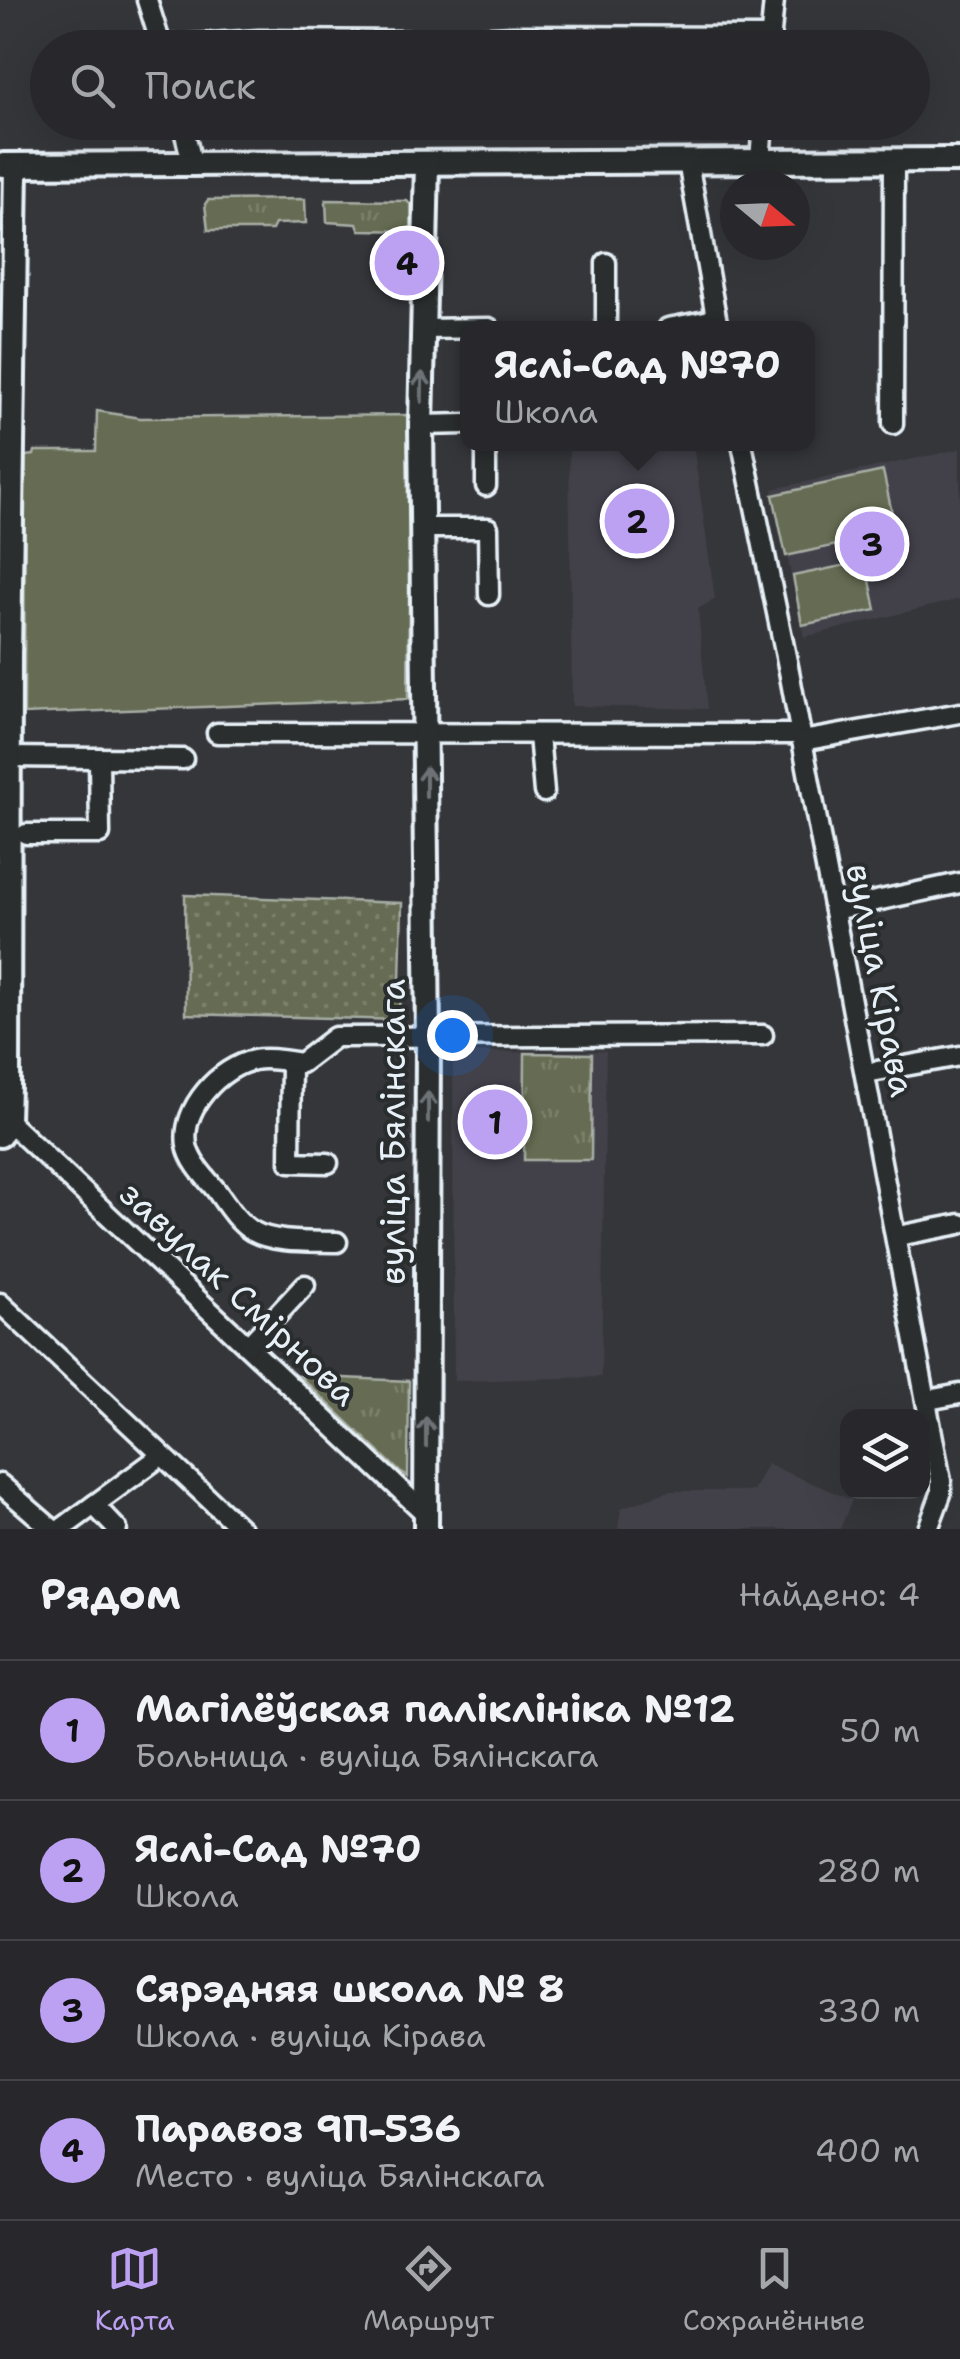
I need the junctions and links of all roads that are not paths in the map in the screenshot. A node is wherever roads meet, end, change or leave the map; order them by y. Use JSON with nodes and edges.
{"nodes":[{"id":1,"x":148,"y":0,"type":"edge"},
{"id":2,"x":774,"y":0,"type":"edge"},
{"id":3,"x":157,"y":30,"type":"edge"},
{"id":4,"x":771,"y":30,"type":"edge"},
{"id":5,"x":186,"y":140,"type":"edge"},
{"id":6,"x":762,"y":140,"type":"edge"},
{"id":7,"x":894,"y":160,"type":"junction"},
{"id":8,"x":960,"y":160,"type":"edge"},
{"id":9,"x":760,"y":161,"type":"junction"},
{"id":10,"x":688,"y":162,"type":"junction"},
{"id":11,"x":427,"y":163,"type":"junction"},
{"id":12,"x":8,"y":165,"type":"edge"},
{"id":13,"x":193,"y":166,"type":"junction"},
{"id":14,"x":606,"y":263,"type":"dead end"},
{"id":15,"x":606,"y":321,"type":"edge"},
{"id":16,"x":716,"y":321,"type":"edge"},
{"id":17,"x":460,"y":328,"type":"edge"},
{"id":18,"x":424,"y":329,"type":"junction"},
{"id":19,"x":421,"y":424,"type":"junction"},
{"id":20,"x":460,"y":424,"type":"edge"},
{"id":21,"x":893,"y":424,"type":"dead end"},
{"id":22,"x":486,"y":451,"type":"edge"},
{"id":23,"x":743,"y":451,"type":"edge"},
{"id":24,"x":486,"y":486,"type":"dead end"},
{"id":25,"x":423,"y":528,"type":"junction"},
{"id":26,"x":489,"y":595,"type":"dead end"},
{"id":27,"x":4,"y":656,"type":"edge"},
{"id":28,"x":960,"y":712,"type":"edge"},
{"id":29,"x":217,"y":733,"type":"dead end"},
{"id":30,"x":426,"y":735,"type":"junction"},
{"id":31,"x":539,"y":735,"type":"junction"},
{"id":32,"x":802,"y":738,"type":"junction"},
{"id":33,"x":9,"y":758,"type":"junction"},
{"id":34,"x":99,"y":758,"type":"junction"},
{"id":35,"x":183,"y":759,"type":"dead end"},
{"id":36,"x":544,"y":792,"type":"dead end"},
{"id":37,"x":26,"y":834,"type":"dead end"},
{"id":38,"x":960,"y":884,"type":"edge"},
{"id":39,"x":834,"y":910,"type":"junction"},
{"id":40,"x":763,"y":1035,"type":"dead end"},
{"id":41,"x":428,"y":1038,"type":"junction"},
{"id":42,"x":960,"y":1056,"type":"edge"},
{"id":43,"x":291,"y":1062,"type":"junction"},
{"id":44,"x":866,"y":1073,"type":"junction"},
{"id":45,"x":3,"y":1127,"type":"edge"},
{"id":46,"x":328,"y":1164,"type":"dead end"},
{"id":47,"x":960,"y":1224,"type":"edge"},
{"id":48,"x":898,"y":1236,"type":"junction"},
{"id":49,"x":337,"y":1242,"type":"dead end"},
{"id":50,"x":305,"y":1284,"type":"dead end"},
{"id":51,"x":0,"y":1303,"type":"edge"},
{"id":52,"x":248,"y":1346,"type":"junction"},
{"id":53,"x":960,"y":1394,"type":"edge"},
{"id":54,"x":928,"y":1400,"type":"junction"},
{"id":55,"x":161,"y":1456,"type":"junction"},
{"id":56,"x":0,"y":1484,"type":"edge"},
{"id":57,"x":94,"y":1505,"type":"junction"},
{"id":58,"x":426,"y":1521,"type":"edge"},
{"id":59,"x":52,"y":1529,"type":"edge"},
{"id":60,"x":61,"y":1529,"type":"edge"},
{"id":61,"x":117,"y":1529,"type":"edge"},
{"id":62,"x":241,"y":1529,"type":"edge"},
{"id":63,"x":928,"y":1529,"type":"edge"}],
"edges":[{"from":1,"to":3,"type":"street"},
{"from":2,"to":4,"type":"street"},
{"from":5,"to":13,"type":"street"},
{"from":6,"to":9,"type":"street"},
{"from":7,"to":8,"type":"main road"},
{"from":7,"to":9,"type":"main road"},
{"from":7,"to":21,"type":"street"},
{"from":9,"to":10,"type":"main road"},
{"from":10,"to":11,"type":"main road"},
{"from":10,"to":16,"type":"street"},
{"from":11,"to":13,"type":"main road"},
{"from":11,"to":18,"type":"main road","name":"вуліца Бялінскага"},
{"from":12,"to":13,"type":"main road"},
{"from":12,"to":27,"type":"main road"},
{"from":14,"to":15,"type":"street"},
{"from":17,"to":18,"type":"street"},
{"from":19,"to":18,"type":"main road","name":"вуліца Бялінскага","one_way":true},
{"from":19,"to":20,"type":"street"},
{"from":19,"to":25,"type":"main road","name":"вуліца Бялінскага"},
{"from":22,"to":24,"type":"street"},
{"from":23,"to":32,"type":"street","name":"вуліца Кірава"},
{"from":25,"to":26,"type":"street"},
{"from":25,"to":30,"type":"main road","name":"вуліца Бялінскага"},
{"from":27,"to":33,"type":"main road"},
{"from":28,"to":32,"type":"street"},
{"from":29,"to":30,"type":"street"},
{"from":30,"to":31,"type":"street"},
{"from":41,"to":30,"type":"main road","name":"вуліца Бялінскага","one_way":true},
{"from":31,"to":32,"type":"street"},
{"from":31,"to":36,"type":"street"},
{"from":32,"to":39,"type":"street","name":"вуліца Кірава"},
{"from":33,"to":34,"type":"street"},
{"from":33,"to":45,"type":"main road"},
{"from":34,"to":35,"type":"street"},
{"from":34,"to":37,"type":"street"},
{"from":38,"to":39,"type":"street"},
{"from":39,"to":44,"type":"street","name":"вуліца Кірава"},
{"from":40,"to":41,"type":"street"},
{"from":41,"to":43,"type":"street"},
{"from":58,"to":41,"type":"main road","name":"вуліца Бялінскага","one_way":true},
{"from":42,"to":44,"type":"street"},
{"from":43,"to":46,"type":"street"},
{"from":43,"to":49,"type":"street"},
{"from":44,"to":48,"type":"street","name":"вуліца Кірава"},
{"from":45,"to":52,"type":"street","name":"завулак Смірнова"},
{"from":47,"to":48,"type":"street"},
{"from":48,"to":54,"type":"street","name":"вуліца Кірава"},
{"from":50,"to":52,"type":"street"},
{"from":51,"to":55,"type":"street"},
{"from":52,"to":58,"type":"street","name":"завулак Смірнова"},
{"from":53,"to":54,"type":"street"},
{"from":54,"to":63,"type":"street","name":"вуліца Кірава"},
{"from":55,"to":57,"type":"street"},
{"from":55,"to":62,"type":"street"},
{"from":56,"to":59,"type":"street"},
{"from":57,"to":60,"type":"street"},
{"from":57,"to":61,"type":"street"}]}
